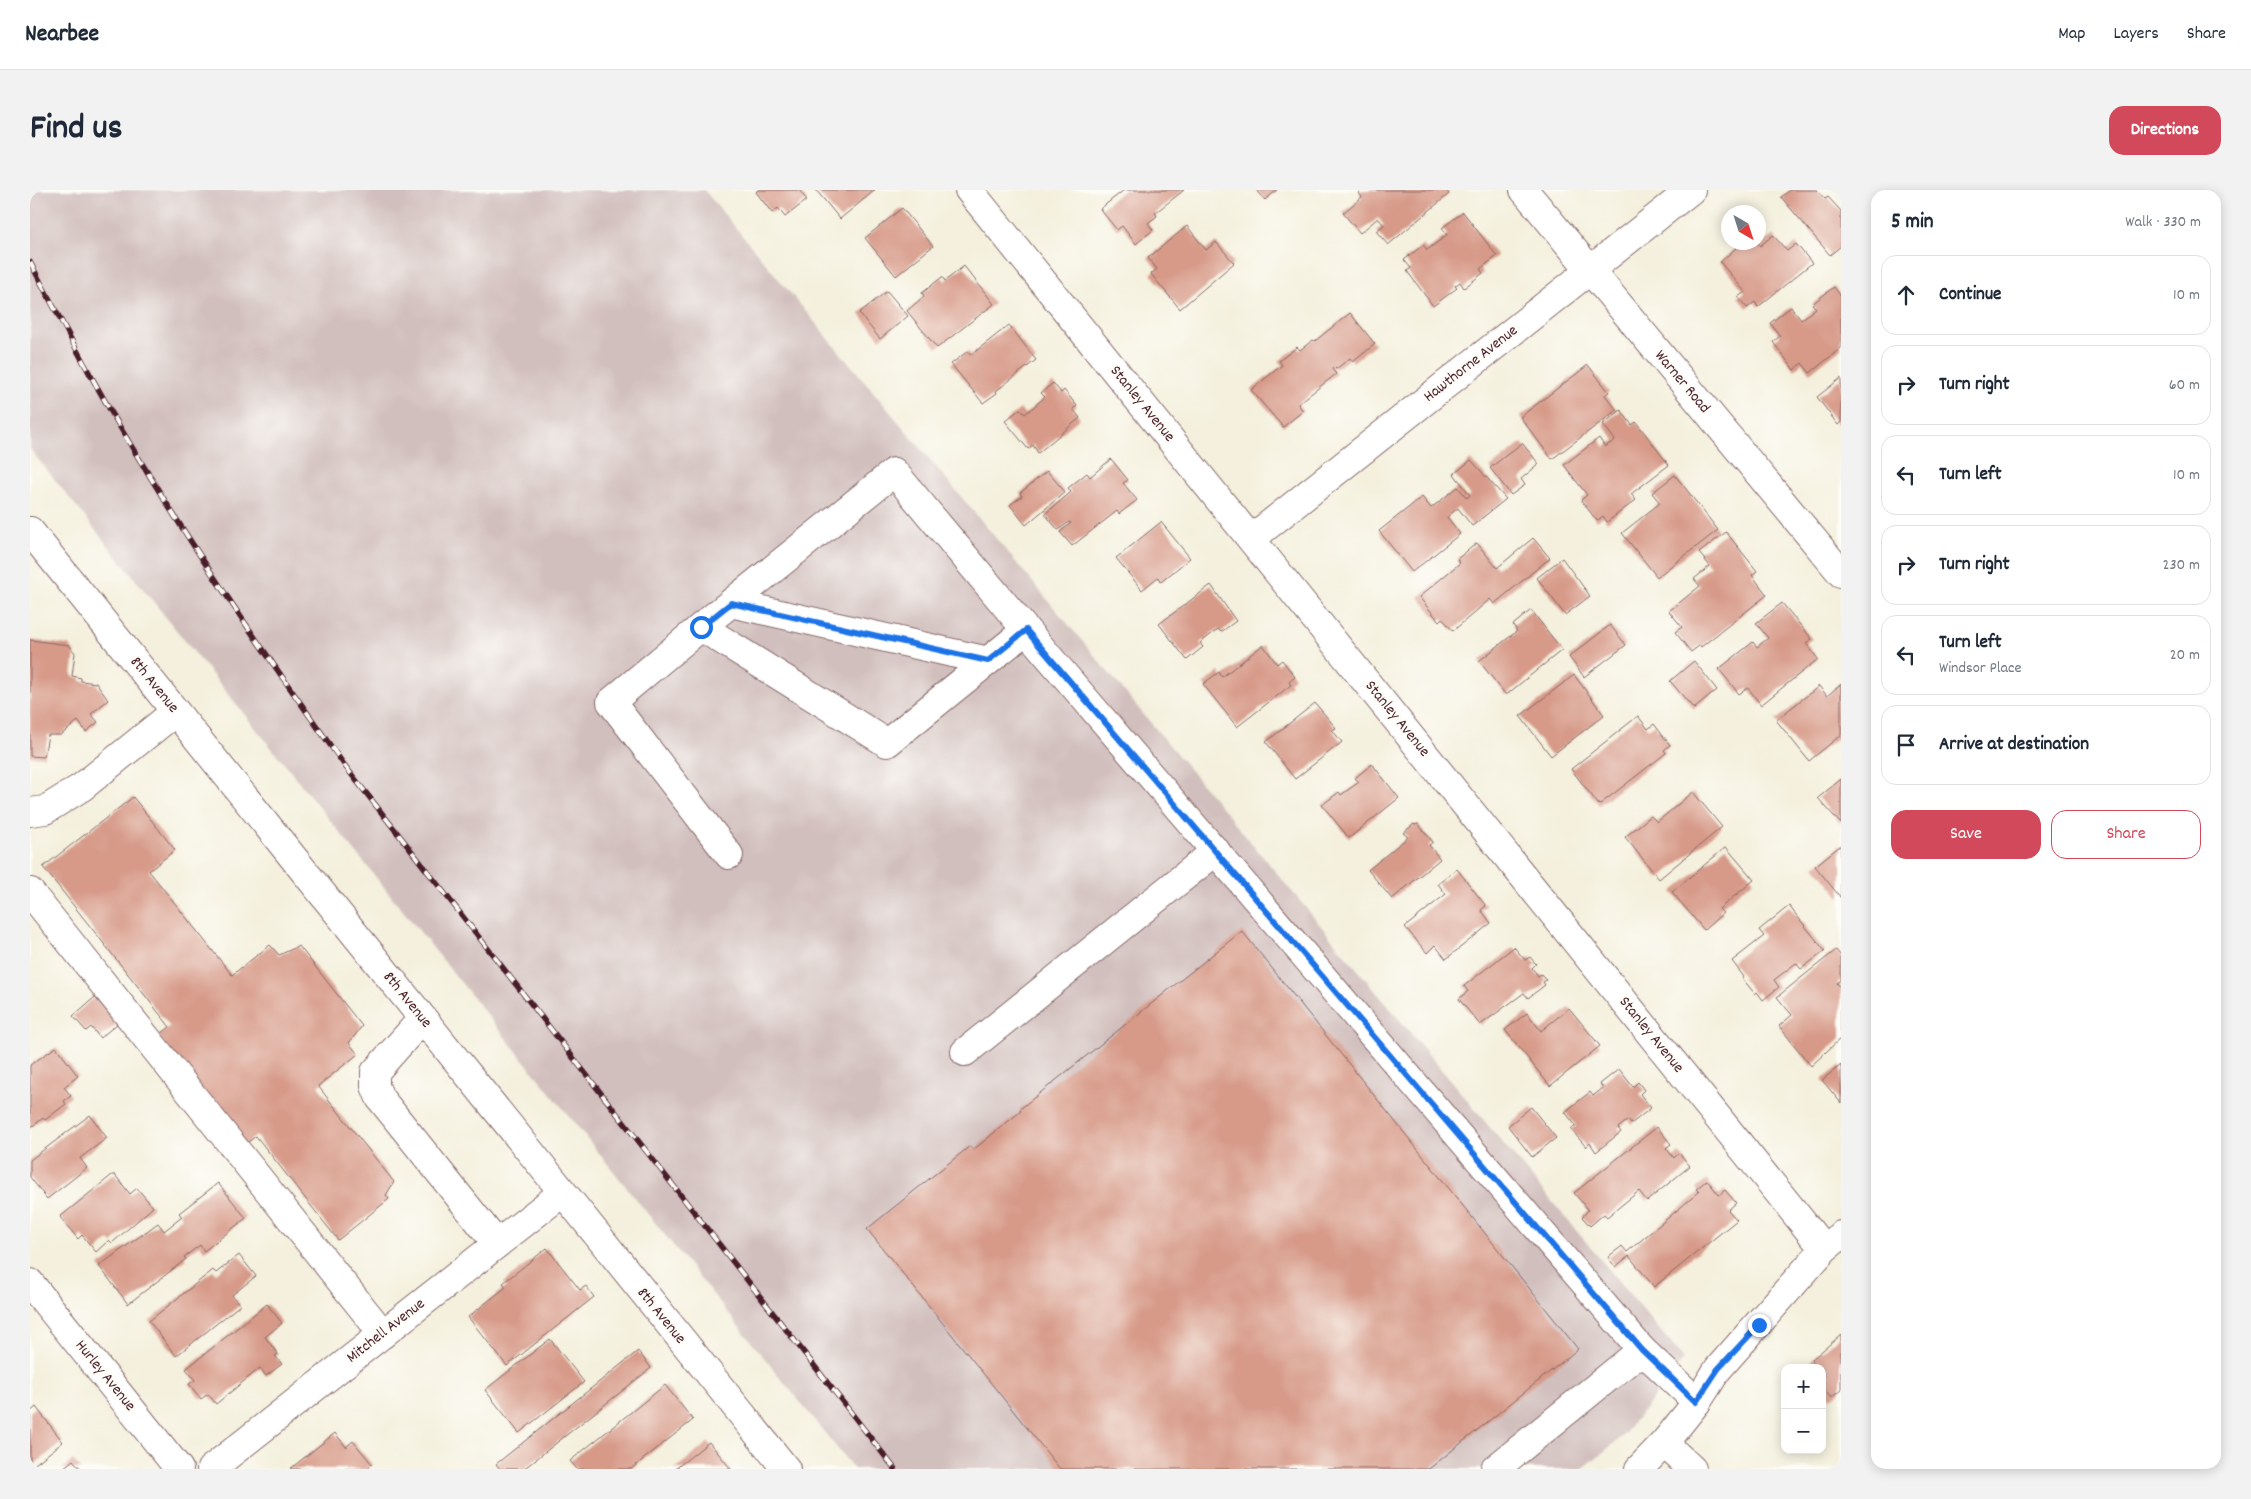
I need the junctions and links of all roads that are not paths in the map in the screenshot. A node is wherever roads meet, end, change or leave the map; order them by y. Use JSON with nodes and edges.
{"nodes":[{"id":1,"x":969,"y":190,"type":"edge"},
{"id":2,"x":1524,"y":190,"type":"edge"},
{"id":3,"x":1690,"y":190,"type":"edge"},
{"id":4,"x":1589,"y":270,"type":"junction"},
{"id":5,"x":30,"y":530,"type":"edge"},
{"id":6,"x":1251,"y":539,"type":"junction"},
{"id":7,"x":1841,"y":573,"type":"edge"},
{"id":8,"x":731,"y":603,"type":"junction"},
{"id":9,"x":701,"y":627,"type":"junction"},
{"id":10,"x":1026,"y":630,"type":"junction"},
{"id":11,"x":988,"y":661,"type":"junction"},
{"id":12,"x":175,"y":712,"type":"junction"},
{"id":13,"x":30,"y":812,"type":"edge"},
{"id":14,"x":1216,"y":851,"type":"junction"},
{"id":15,"x":728,"y":855,"type":"dead end"},
{"id":16,"x":30,"y":892,"type":"edge"},
{"id":17,"x":422,"y":1019,"type":"junction"},
{"id":18,"x":965,"y":1052,"type":"dead end"},
{"id":19,"x":562,"y":1193,"type":"junction"},
{"id":20,"x":1832,"y":1242,"type":"edge"},
{"id":21,"x":497,"y":1244,"type":"junction"},
{"id":22,"x":30,"y":1283,"type":"edge"},
{"id":23,"x":383,"y":1334,"type":"junction"},
{"id":24,"x":1642,"y":1350,"type":"junction"},
{"id":25,"x":1696,"y":1402,"type":"junction"},
{"id":26,"x":1664,"y":1443,"type":"junction"},
{"id":27,"x":180,"y":1469,"type":"edge"},
{"id":28,"x":211,"y":1469,"type":"edge"},
{"id":29,"x":786,"y":1469,"type":"edge"},
{"id":30,"x":1495,"y":1469,"type":"edge"},
{"id":31,"x":1639,"y":1469,"type":"edge"},
{"id":32,"x":1692,"y":1469,"type":"edge"}],
"edges":[{"from":1,"to":6,"type":"street","name":"Stanley Avenue"},
{"from":2,"to":4,"type":"street","name":"Warner Road"},
{"from":3,"to":4,"type":"street","name":"Hawthorne Avenue"},
{"from":4,"to":6,"type":"street","name":"Hawthorne Avenue"},
{"from":4,"to":7,"type":"street","name":"Warner Road"},
{"from":5,"to":12,"type":"street","name":"8th Avenue"},
{"from":6,"to":20,"type":"street","name":"Stanley Avenue"},
{"from":8,"to":9,"type":"street"},
{"from":8,"to":10,"type":"street"},
{"from":8,"to":11,"type":"street"},
{"from":9,"to":11,"type":"street"},
{"from":9,"to":15,"type":"street"},
{"from":10,"to":11,"type":"street"},
{"from":10,"to":14,"type":"street"},
{"from":12,"to":13,"type":"street"},
{"from":12,"to":17,"type":"street","name":"8th Avenue"},
{"from":14,"to":18,"type":"street"},
{"from":14,"to":24,"type":"street"},
{"from":16,"to":23,"type":"street"},
{"from":17,"to":19,"type":"street","name":"8th Avenue"},
{"from":17,"to":21,"type":"street"},
{"from":19,"to":21,"type":"street","name":"Mitchell Avenue"},
{"from":19,"to":29,"type":"street","name":"8th Avenue"},
{"from":20,"to":25,"type":"street"},
{"from":21,"to":23,"type":"street","name":"Mitchell Avenue"},
{"from":22,"to":27,"type":"street","name":"Hurley Avenue"},
{"from":23,"to":28,"type":"street","name":"Mitchell Avenue"},
{"from":24,"to":25,"type":"street"},
{"from":24,"to":30,"type":"street"},
{"from":25,"to":26,"type":"street"},
{"from":26,"to":31,"type":"street"},
{"from":26,"to":32,"type":"street"}]}
